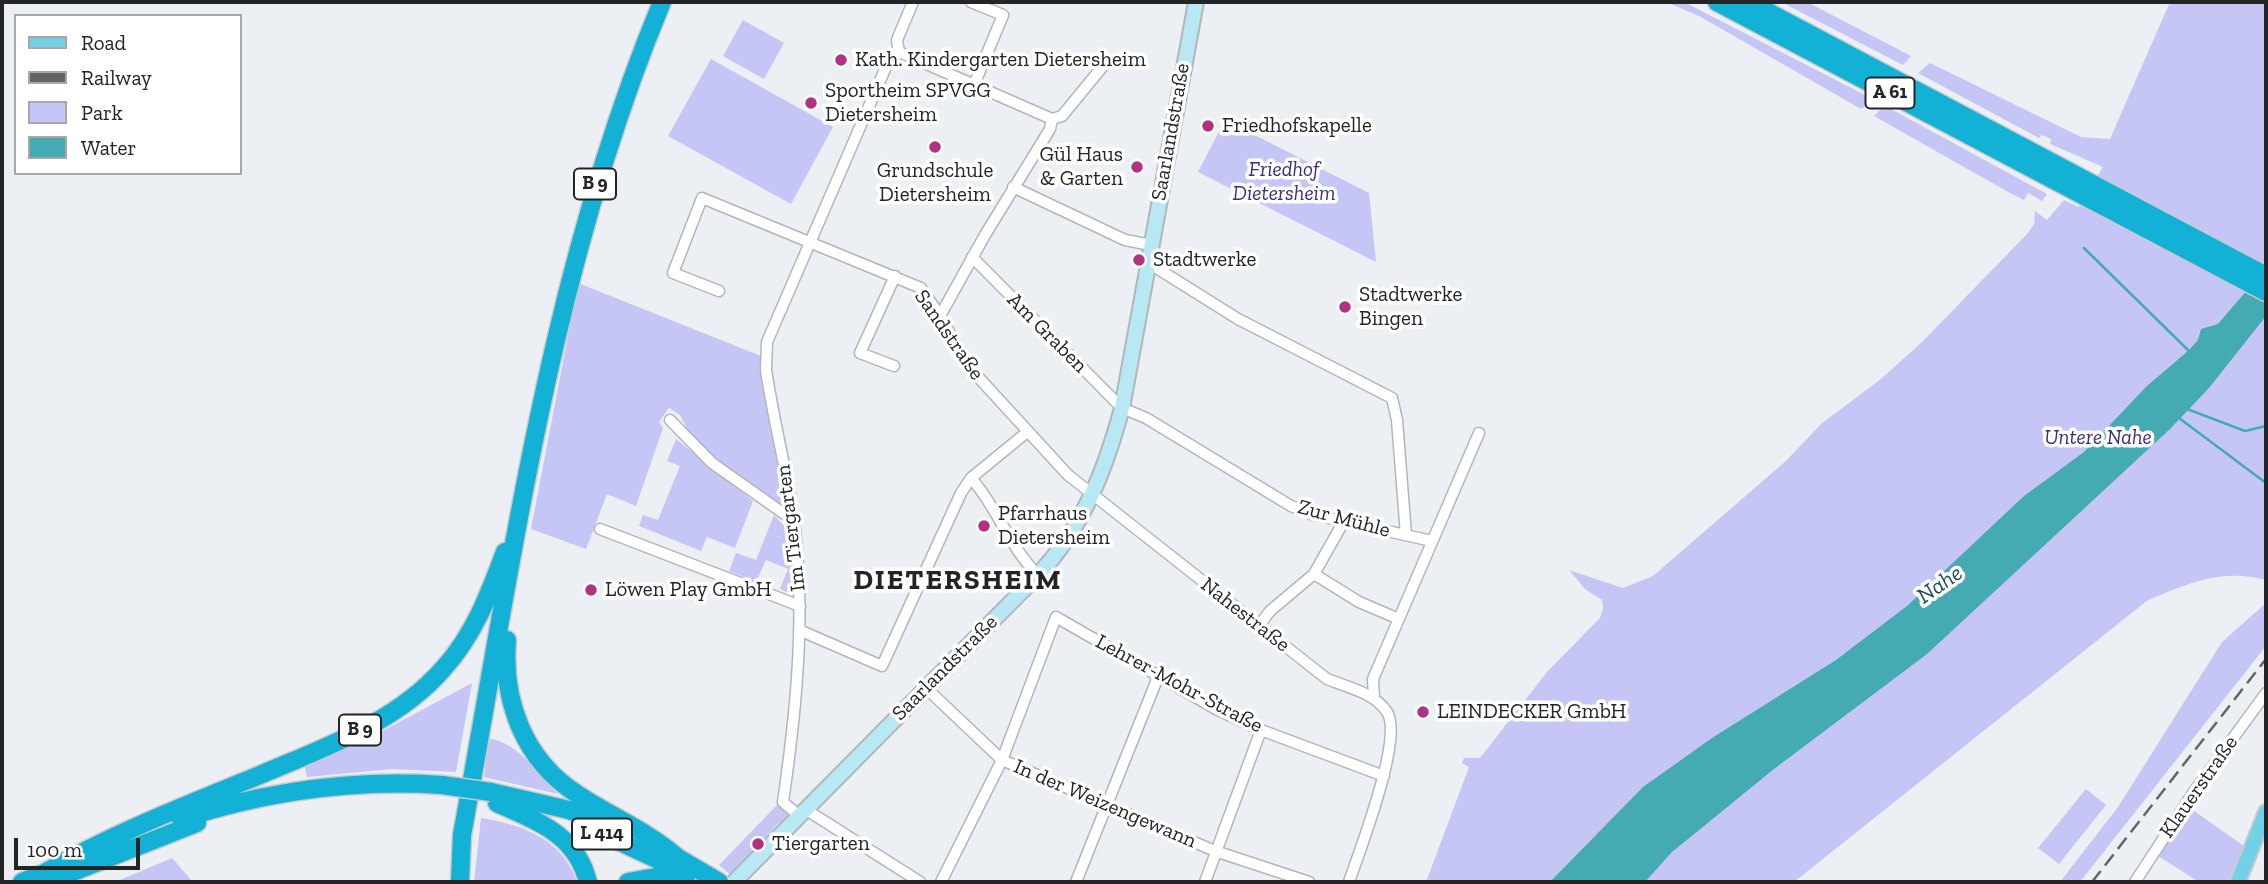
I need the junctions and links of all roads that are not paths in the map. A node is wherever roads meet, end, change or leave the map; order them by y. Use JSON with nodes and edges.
{"nodes":[{"id":1,"x":662,"y":2,"type":"edge"},
{"id":2,"x":913,"y":2,"type":"edge"},
{"id":3,"x":971,"y":2,"type":"edge"},
{"id":4,"x":1196,"y":2,"type":"edge"},
{"id":5,"x":1717,"y":2,"type":"edge"},
{"id":6,"x":1749,"y":2,"type":"edge"},
{"id":7,"x":898,"y":49,"type":"junction"},
{"id":8,"x":1108,"y":60,"type":"dead end"},
{"id":9,"x":974,"y":85,"type":"junction"},
{"id":10,"x":1052,"y":119,"type":"junction"},
{"id":11,"x":2066,"y":178,"type":"junction"},
{"id":12,"x":1013,"y":187,"type":"junction"},
{"id":13,"x":809,"y":244,"type":"junction"},
{"id":14,"x":1151,"y":245,"type":"junction"},
{"id":15,"x":972,"y":257,"type":"junction"},
{"id":16,"x":1147,"y":262,"type":"junction"},
{"id":17,"x":895,"y":276,"type":"junction"},
{"id":18,"x":2266,"y":276,"type":"edge"},
{"id":19,"x":719,"y":291,"type":"dead end"},
{"id":20,"x":2266,"y":292,"type":"edge"},
{"id":21,"x":940,"y":316,"type":"junction"},
{"id":22,"x":894,"y":366,"type":"dead end"},
{"id":23,"x":1122,"y":408,"type":"junction"},
{"id":24,"x":670,"y":420,"type":"dead end"},
{"id":25,"x":1026,"y":433,"type":"junction"},
{"id":26,"x":1479,"y":433,"type":"dead end"},
{"id":27,"x":971,"y":478,"type":"junction"},
{"id":28,"x":1093,"y":496,"type":"junction"},
{"id":29,"x":521,"y":509,"type":"junction"},
{"id":30,"x":793,"y":520,"type":"junction"},
{"id":31,"x":1344,"y":521,"type":"junction"},
{"id":32,"x":600,"y":528,"type":"dead end"},
{"id":33,"x":1406,"y":535,"type":"junction"},
{"id":34,"x":1432,"y":541,"type":"junction"},
{"id":35,"x":513,"y":553,"type":"junction"},
{"id":36,"x":1314,"y":574,"type":"junction"},
{"id":37,"x":1038,"y":575,"type":"junction"},
{"id":38,"x":800,"y":607,"type":"junction"},
{"id":39,"x":1399,"y":619,"type":"junction"},
{"id":40,"x":1259,"y":626,"type":"junction"},
{"id":41,"x":799,"y":630,"type":"junction"},
{"id":42,"x":1158,"y":677,"type":"junction"},
{"id":43,"x":925,"y":687,"type":"junction"},
{"id":44,"x":2266,"y":693,"type":"edge"},
{"id":45,"x":1374,"y":699,"type":"junction"},
{"id":46,"x":1261,"y":730,"type":"junction"},
{"id":47,"x":1002,"y":760,"type":"junction"},
{"id":48,"x":1384,"y":776,"type":"junction"},
{"id":49,"x":492,"y":799,"type":"junction"},
{"id":50,"x":1105,"y":806,"type":"junction"},
{"id":51,"x":802,"y":812,"type":"junction"},
{"id":52,"x":2266,"y":812,"type":"edge"},
{"id":53,"x":1215,"y":851,"type":"junction"},
{"id":54,"x":677,"y":857,"type":"junction"},
{"id":55,"x":47,"y":877,"type":"edge"},
{"id":56,"x":711,"y":881,"type":"edge"},
{"id":57,"x":22,"y":882,"type":"edge"},
{"id":58,"x":460,"y":882,"type":"edge"},
{"id":59,"x":588,"y":882,"type":"edge"},
{"id":60,"x":628,"y":882,"type":"edge"},
{"id":61,"x":686,"y":882,"type":"edge"},
{"id":62,"x":734,"y":882,"type":"edge"},
{"id":63,"x":920,"y":882,"type":"edge"},
{"id":64,"x":941,"y":882,"type":"edge"},
{"id":65,"x":1076,"y":882,"type":"edge"},
{"id":66,"x":1205,"y":882,"type":"edge"},
{"id":67,"x":1309,"y":882,"type":"edge"},
{"id":68,"x":1349,"y":882,"type":"edge"},
{"id":69,"x":2135,"y":882,"type":"edge"},
{"id":70,"x":2238,"y":882,"type":"edge"}],
"edges":[{"from":1,"to":29,"type":"highway","number":"B 9"},
{"from":2,"to":7,"type":"street"},
{"from":3,"to":9,"type":"street"},
{"from":4,"to":14,"type":"main road","name":"Saarlandstraße"},
{"from":5,"to":11,"type":"highway","number":"A 61"},
{"from":6,"to":11,"type":"highway","number":"A 61"},
{"from":7,"to":9,"type":"street"},
{"from":7,"to":13,"type":"street"},
{"from":8,"to":10,"type":"street"},
{"from":9,"to":10,"type":"street"},
{"from":10,"to":12,"type":"street"},
{"from":11,"to":18,"type":"highway","number":"A 61"},
{"from":11,"to":20,"type":"highway","number":"A 61"},
{"from":12,"to":14,"type":"street"},
{"from":12,"to":15,"type":"street"},
{"from":13,"to":17,"type":"street","name":"Sandstraße"},
{"from":13,"to":19,"type":"street","name":"Sandstraße"},
{"from":13,"to":30,"type":"street","name":"Im Tiergarten"},
{"from":14,"to":16,"type":"main road","name":"Saarlandstraße"},
{"from":15,"to":21,"type":"street"},
{"from":15,"to":23,"type":"street","name":"Am Graben"},
{"from":16,"to":23,"type":"main road","name":"Saarlandstraße"},
{"from":16,"to":33,"type":"street"},
{"from":17,"to":21,"type":"street","name":"Sandstraße"},
{"from":17,"to":22,"type":"street"},
{"from":21,"to":25,"type":"street","name":"Sandstraße"},
{"from":23,"to":28,"type":"main road","name":"Saarlandstraße"},
{"from":23,"to":31,"type":"street","name":"Zur Mühle"},
{"from":24,"to":30,"type":"street"},
{"from":25,"to":27,"type":"street"},
{"from":25,"to":28,"type":"street","name":"Sandstraße"},
{"from":26,"to":34,"type":"street"},
{"from":27,"to":37,"type":"street"},
{"from":27,"to":41,"type":"street"},
{"from":28,"to":37,"type":"main road","name":"Saarlandstraße"},
{"from":28,"to":40,"type":"street","name":"Nahestraße"},
{"from":29,"to":35,"type":"highway","number":"B 9"},
{"from":29,"to":55,"type":"highway","number":"B 9"},
{"from":30,"to":38,"type":"street","name":"Im Tiergarten"},
{"from":31,"to":33,"type":"street","name":"Zur Mühle"},
{"from":31,"to":36,"type":"street"},
{"from":32,"to":38,"type":"street"},
{"from":33,"to":34,"type":"street","name":"Zur Mühle"},
{"from":34,"to":39,"type":"street"},
{"from":35,"to":54,"type":"highway","number":"B 9"},
{"from":35,"to":58,"type":"highway","number":"B 9"},
{"from":36,"to":39,"type":"street"},
{"from":36,"to":40,"type":"street"},
{"from":37,"to":43,"type":"main road","name":"Saarlandstraße"},
{"from":38,"to":41,"type":"street","name":"Im Tiergarten"},
{"from":39,"to":45,"type":"street"},
{"from":40,"to":45,"type":"street","name":"Nahestraße"},
{"from":41,"to":51,"type":"street","name":"Im Tiergarten"},
{"from":42,"to":46,"type":"street","name":"Lehrer-Mohr-Straße"},
{"from":42,"to":47,"type":"street","name":"Lehrer-Mohr-Straße"},
{"from":42,"to":50,"type":"street"},
{"from":43,"to":47,"type":"street","name":"In der Weizengewann"},
{"from":43,"to":51,"type":"main road","name":"Saarlandstraße"},
{"from":44,"to":69,"type":"street","name":"Klauerstraße"},
{"from":45,"to":48,"type":"street"},
{"from":46,"to":48,"type":"street","name":"Lehrer-Mohr-Straße"},
{"from":46,"to":53,"type":"street"},
{"from":47,"to":50,"type":"street","name":"In der Weizengewann"},
{"from":47,"to":64,"type":"street"},
{"from":48,"to":68,"type":"street"},
{"from":49,"to":54,"type":"highway","number":"L 414"},
{"from":49,"to":55,"type":"highway","number":"L 414"},
{"from":49,"to":56,"type":"highway","number":"L 414"},
{"from":49,"to":59,"type":"highway"},
{"from":50,"to":53,"type":"street","name":"In der Weizengewann"},
{"from":50,"to":65,"type":"street"},
{"from":51,"to":62,"type":"main road","name":"Saarlandstraße"},
{"from":51,"to":63,"type":"street"},
{"from":52,"to":70,"type":"main road"},
{"from":53,"to":66,"type":"street"},
{"from":53,"to":67,"type":"street","name":"In der Weizengewann"},
{"from":54,"to":56,"type":"highway"},
{"from":55,"to":57,"type":"highway","number":"L 414"},
{"from":60,"to":61,"type":"highway"}]}
